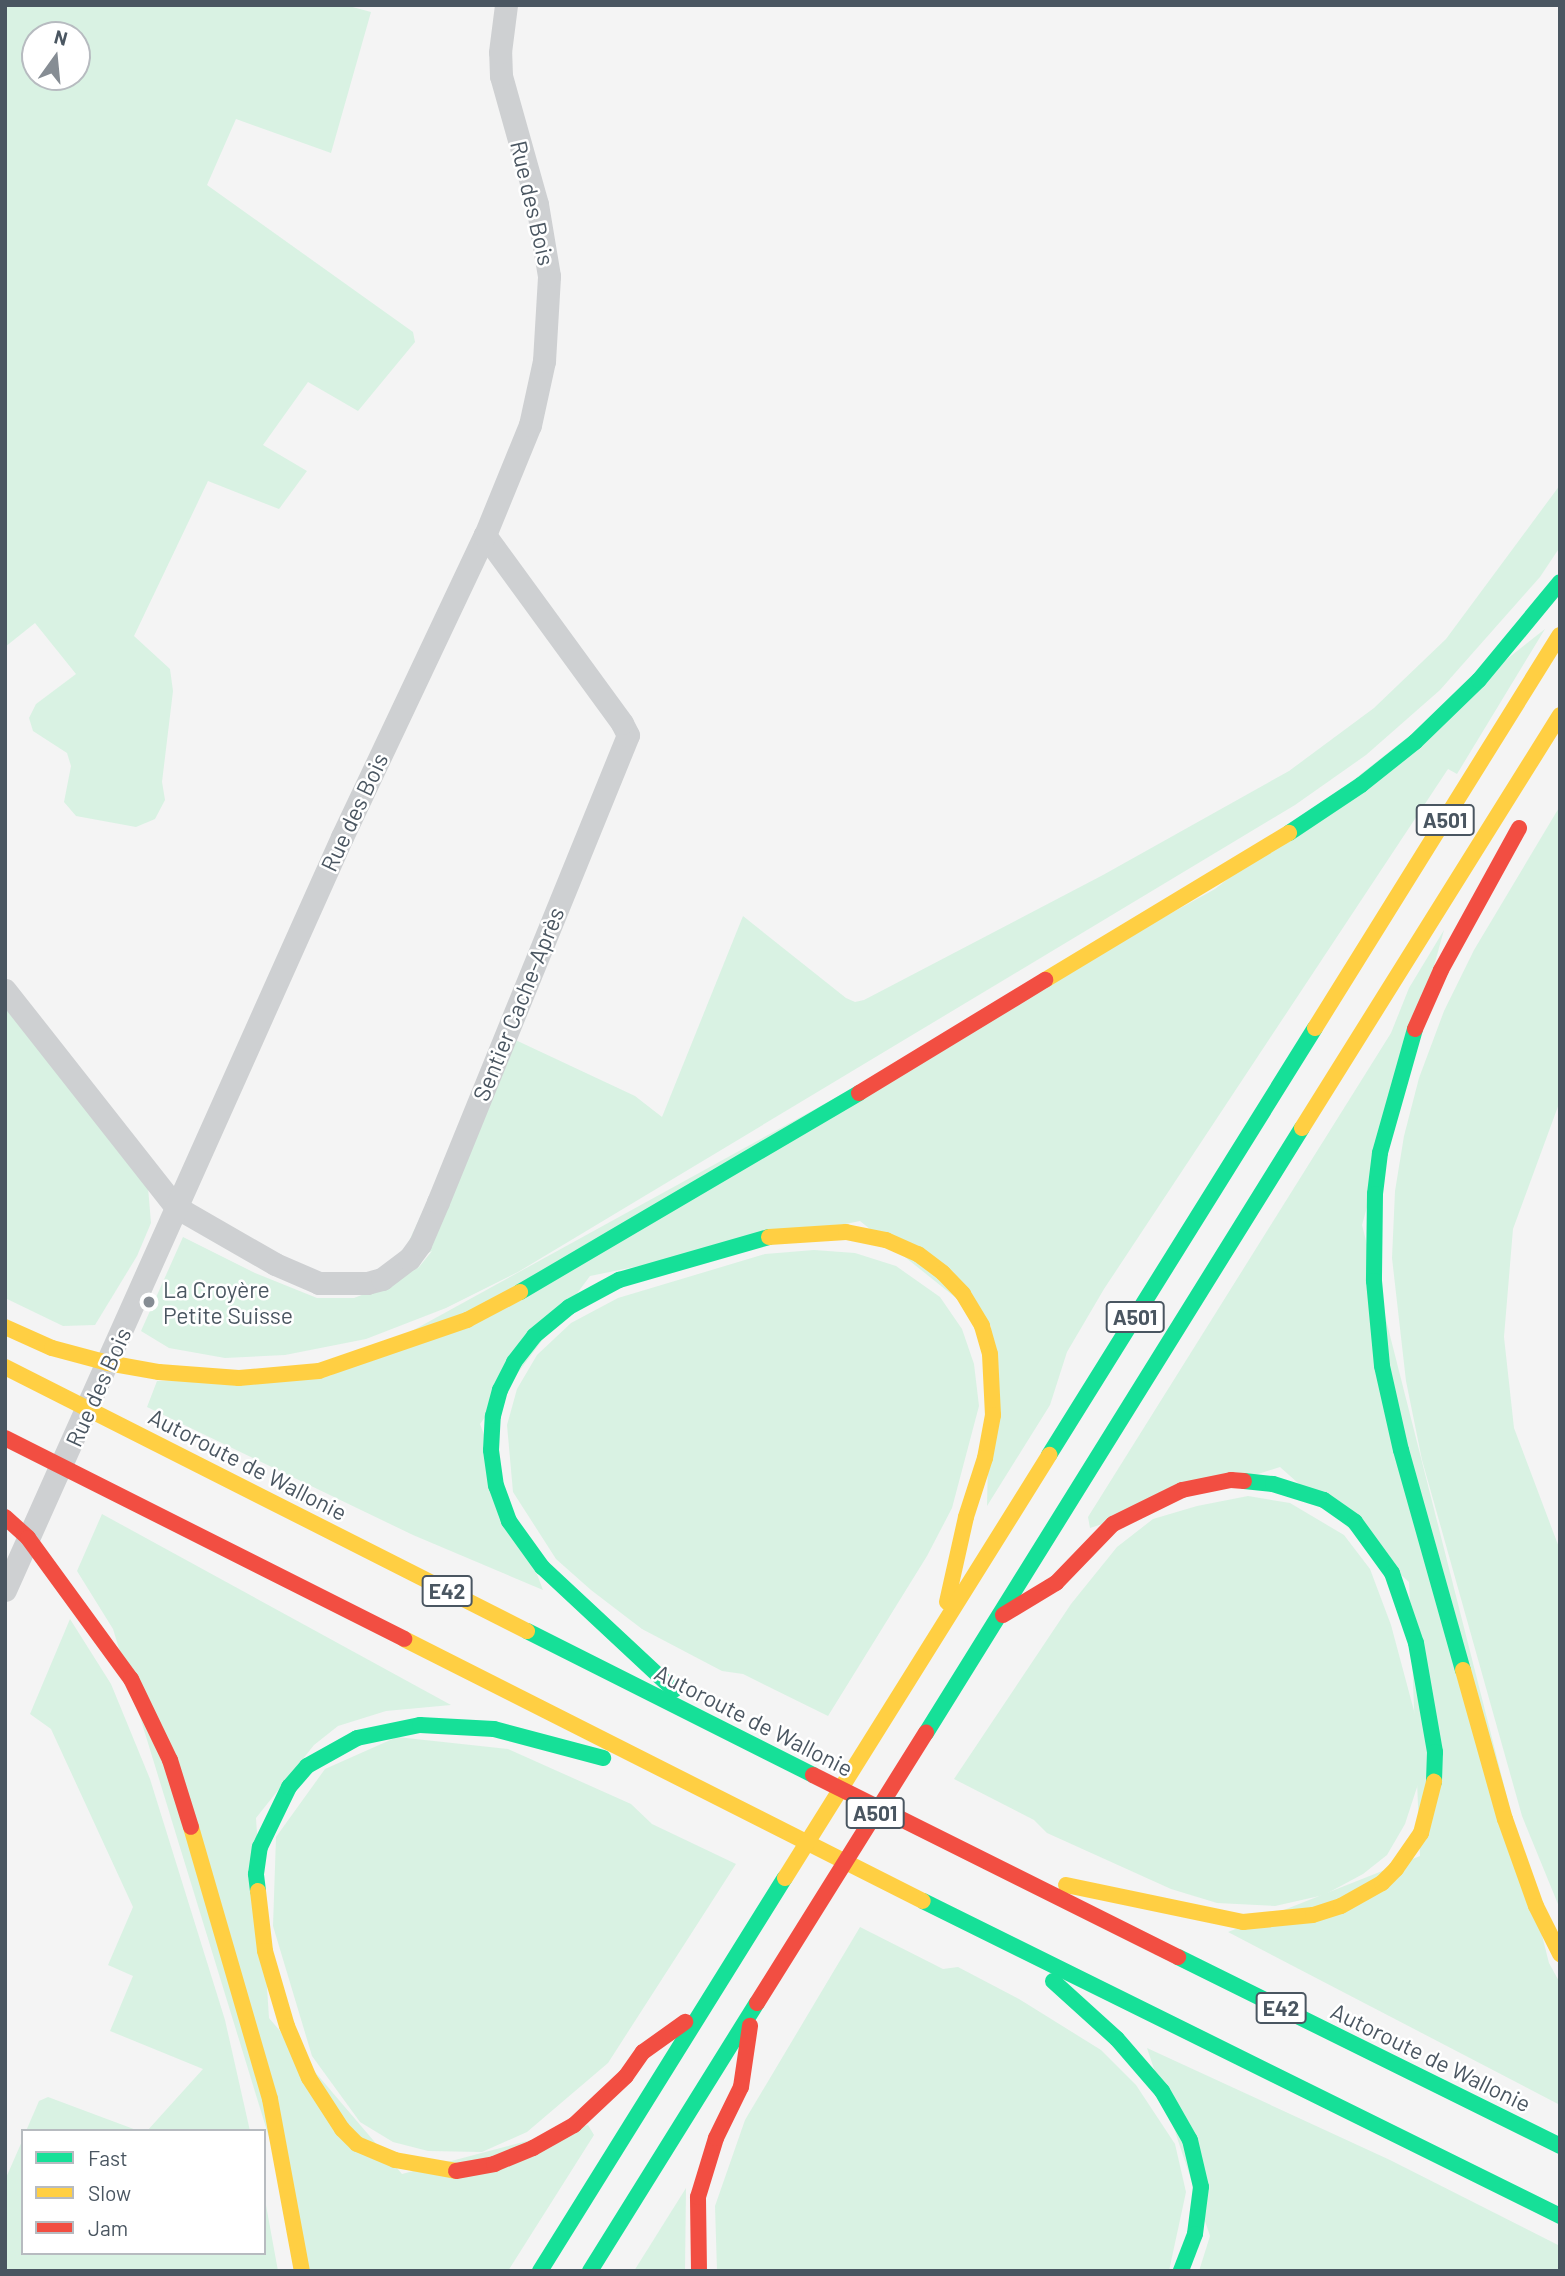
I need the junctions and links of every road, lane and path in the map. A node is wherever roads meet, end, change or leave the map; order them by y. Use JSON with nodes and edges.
{"nodes":[{"id":1,"x":506,"y":5,"type":"edge"},
{"id":2,"x":485,"y":535,"type":"junction"},
{"id":3,"x":1560,"y":582,"type":"edge"},
{"id":4,"x":1560,"y":635,"type":"edge"},
{"id":5,"x":1557,"y":719,"type":"edge"},
{"id":6,"x":1544,"y":776,"type":"dead end"},
{"id":7,"x":1528,"y":811,"type":"dead end"},
{"id":8,"x":5,"y":990,"type":"edge"},
{"id":9,"x":176,"y":1207,"type":"junction"},
{"id":10,"x":5,"y":1327,"type":"edge"},
{"id":11,"x":5,"y":1367,"type":"edge"},
{"id":12,"x":6,"y":1439,"type":"edge"},
{"id":13,"x":5,"y":1517,"type":"edge"},
{"id":14,"x":5,"y":1590,"type":"edge"},
{"id":15,"x":997,"y":1618,"type":"junction"},
{"id":16,"x":941,"y":1630,"type":"junction"},
{"id":17,"x":712,"y":1724,"type":"junction"},
{"id":18,"x":680,"y":1778,"type":"junction"},
{"id":19,"x":1003,"y":1871,"type":"junction"},
{"id":20,"x":1017,"y":1949,"type":"junction"},
{"id":21,"x":1560,"y":1954,"type":"edge"},
{"id":22,"x":753,"y":2008,"type":"junction"},
{"id":23,"x":701,"y":2011,"type":"junction"},
{"id":24,"x":1560,"y":2146,"type":"edge"},
{"id":25,"x":1560,"y":2216,"type":"edge"},
{"id":26,"x":302,"y":2271,"type":"edge"},
{"id":27,"x":540,"y":2271,"type":"edge"},
{"id":28,"x":590,"y":2271,"type":"edge"},
{"id":29,"x":699,"y":2271,"type":"edge"},
{"id":30,"x":1181,"y":2271,"type":"edge"}],
"edges":[{"from":1,"to":2,"type":"street","name":"Rue des Bois"},
{"from":2,"to":9,"type":"street","name":"Rue des Bois"},
{"from":2,"to":9,"type":"street","name":"Sentier Cache-Après"},
{"from":3,"to":10,"type":"highway"},
{"from":4,"to":16,"type":"highway","number":"A501"},
{"from":5,"to":6,"type":"highway"},
{"from":5,"to":15,"type":"highway","number":"A501"},
{"from":7,"to":21,"type":"highway"},
{"from":8,"to":9,"type":"street"},
{"from":9,"to":14,"type":"street","name":"Rue des Bois"},
{"from":11,"to":17,"type":"highway","name":"Autoroute de Wallonie","number":"E42"},
{"from":12,"to":18,"type":"highway"},
{"from":13,"to":26,"type":"highway"},
{"from":15,"to":19,"type":"highway"},
{"from":15,"to":22,"type":"highway","number":"A501"},
{"from":16,"to":17,"type":"highway"},
{"from":16,"to":23,"type":"highway","number":"A501"},
{"from":17,"to":19,"type":"highway","name":"Autoroute de Wallonie","number":"E42"},
{"from":18,"to":20,"type":"highway"},
{"from":18,"to":23,"type":"highway"},
{"from":19,"to":24,"type":"highway","name":"Autoroute de Wallonie","number":"E42"},
{"from":20,"to":25,"type":"highway"},
{"from":20,"to":30,"type":"highway"},
{"from":22,"to":28,"type":"highway","number":"A501"},
{"from":22,"to":29,"type":"highway"},
{"from":23,"to":27,"type":"highway","number":"A501"}]}
